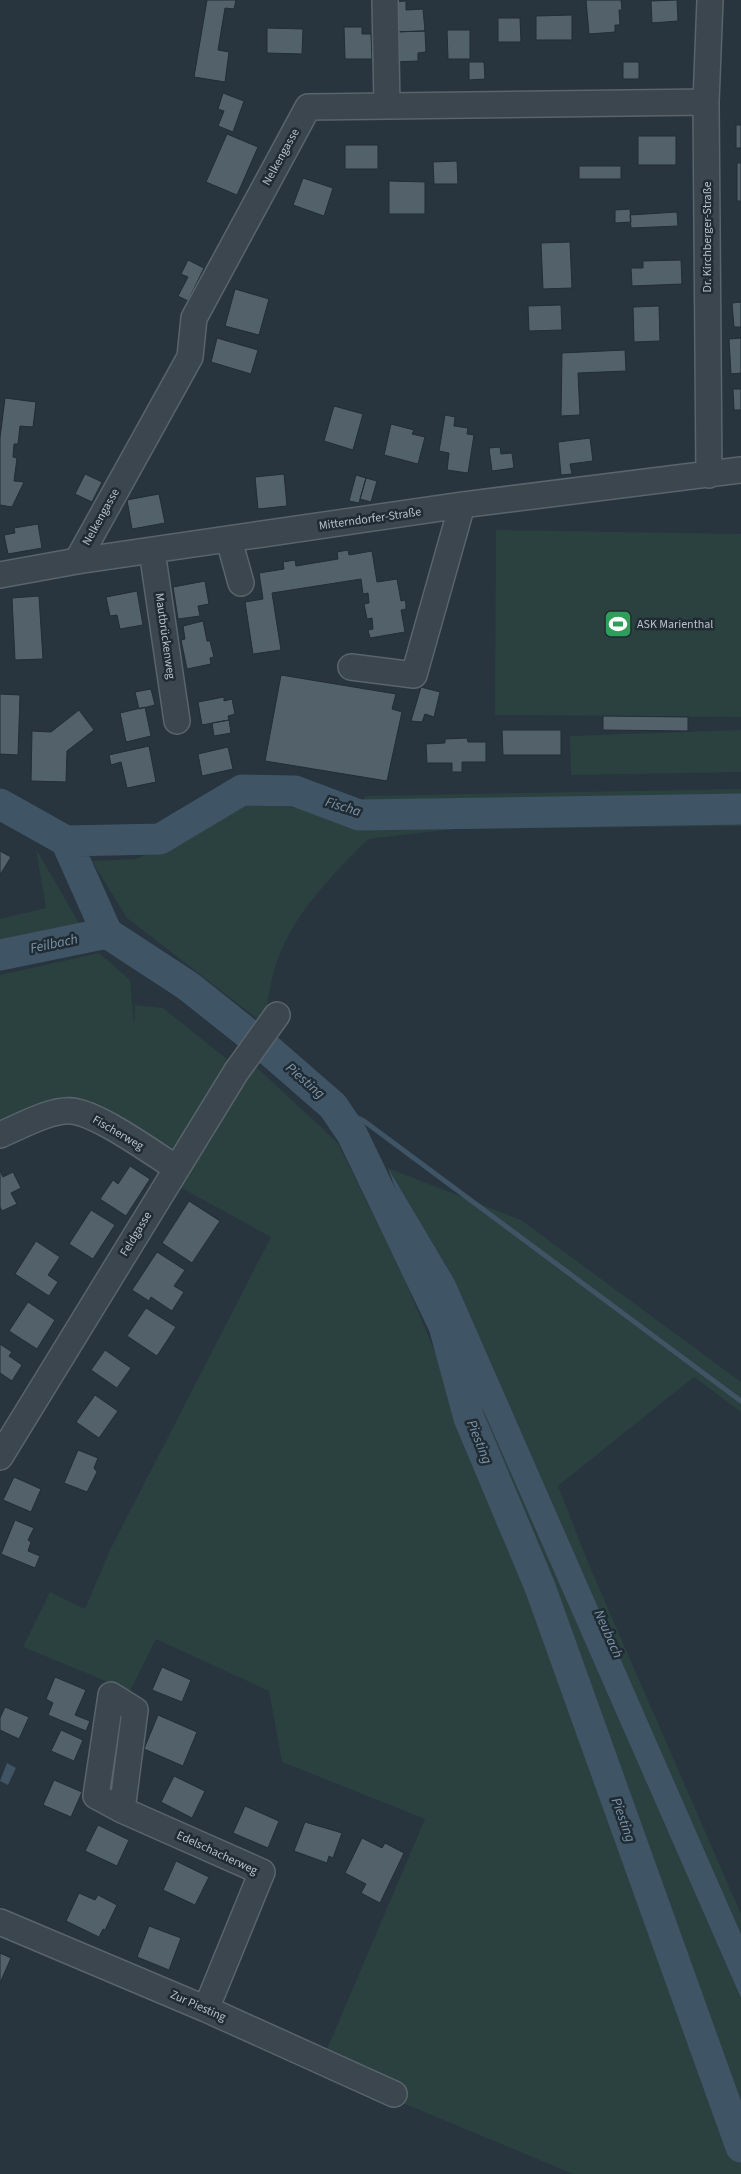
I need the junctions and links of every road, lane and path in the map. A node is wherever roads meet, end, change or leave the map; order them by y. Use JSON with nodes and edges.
{"nodes":[{"id":1,"x":385,"y":0,"type":"edge"},
{"id":2,"x":710,"y":0,"type":"edge"},
{"id":3,"x":706,"y":102,"type":"junction"},
{"id":4,"x":387,"y":106,"type":"junction"},
{"id":5,"x":741,"y":470,"type":"edge"},
{"id":6,"x":709,"y":475,"type":"junction"},
{"id":7,"x":462,"y":505,"type":"junction"},
{"id":8,"x":229,"y":540,"type":"junction"},
{"id":9,"x":152,"y":551,"type":"junction"},
{"id":10,"x":77,"y":561,"type":"junction"},
{"id":11,"x":0,"y":575,"type":"edge"},
{"id":12,"x":241,"y":583,"type":"dead end"},
{"id":13,"x":351,"y":667,"type":"dead end"},
{"id":14,"x":177,"y":721,"type":"dead end"},
{"id":15,"x":272,"y":1022,"type":"dead end"},
{"id":16,"x":0,"y":1135,"type":"edge"},
{"id":17,"x":176,"y":1168,"type":"junction"},
{"id":18,"x":0,"y":1457,"type":"edge"},
{"id":19,"x":122,"y":1810,"type":"dead end"},
{"id":20,"x":0,"y":1922,"type":"edge"},
{"id":21,"x":206,"y":2009,"type":"junction"},
{"id":22,"x":394,"y":2094,"type":"dead end"}],
"edges":[{"from":1,"to":4,"type":"street"},
{"from":2,"to":3,"type":"street","name":"Dr. Kirchberger-Straße"},
{"from":3,"to":4,"type":"street","name":"Nelkengasse"},
{"from":3,"to":6,"type":"street","name":"Dr. Kirchberger-Straße"},
{"from":4,"to":10,"type":"street","name":"Nelkengasse"},
{"from":5,"to":6,"type":"street","name":"Mitterndorfer-Straße"},
{"from":6,"to":7,"type":"street","name":"Mitterndorfer-Straße"},
{"from":7,"to":8,"type":"street","name":"Mitterndorfer-Straße"},
{"from":7,"to":13,"type":"street"},
{"from":8,"to":9,"type":"street","name":"Mitterndorfer-Straße"},
{"from":8,"to":12,"type":"street"},
{"from":9,"to":10,"type":"street","name":"Mitterndorfer-Straße"},
{"from":9,"to":14,"type":"street","name":"Mautbrückenweg"},
{"from":10,"to":11,"type":"street","name":"Mitterndorfer-Straße"},
{"from":15,"to":17,"type":"street","name":"Feldgasse"},
{"from":16,"to":17,"type":"street","name":"Fischerweg"},
{"from":17,"to":18,"type":"street","name":"Feldgasse"},
{"from":19,"to":21,"type":"street","name":"Edelschacherweg"},
{"from":20,"to":21,"type":"street","name":"Zur Piesting"},
{"from":21,"to":22,"type":"street","name":"Zur Piesting"}]}
